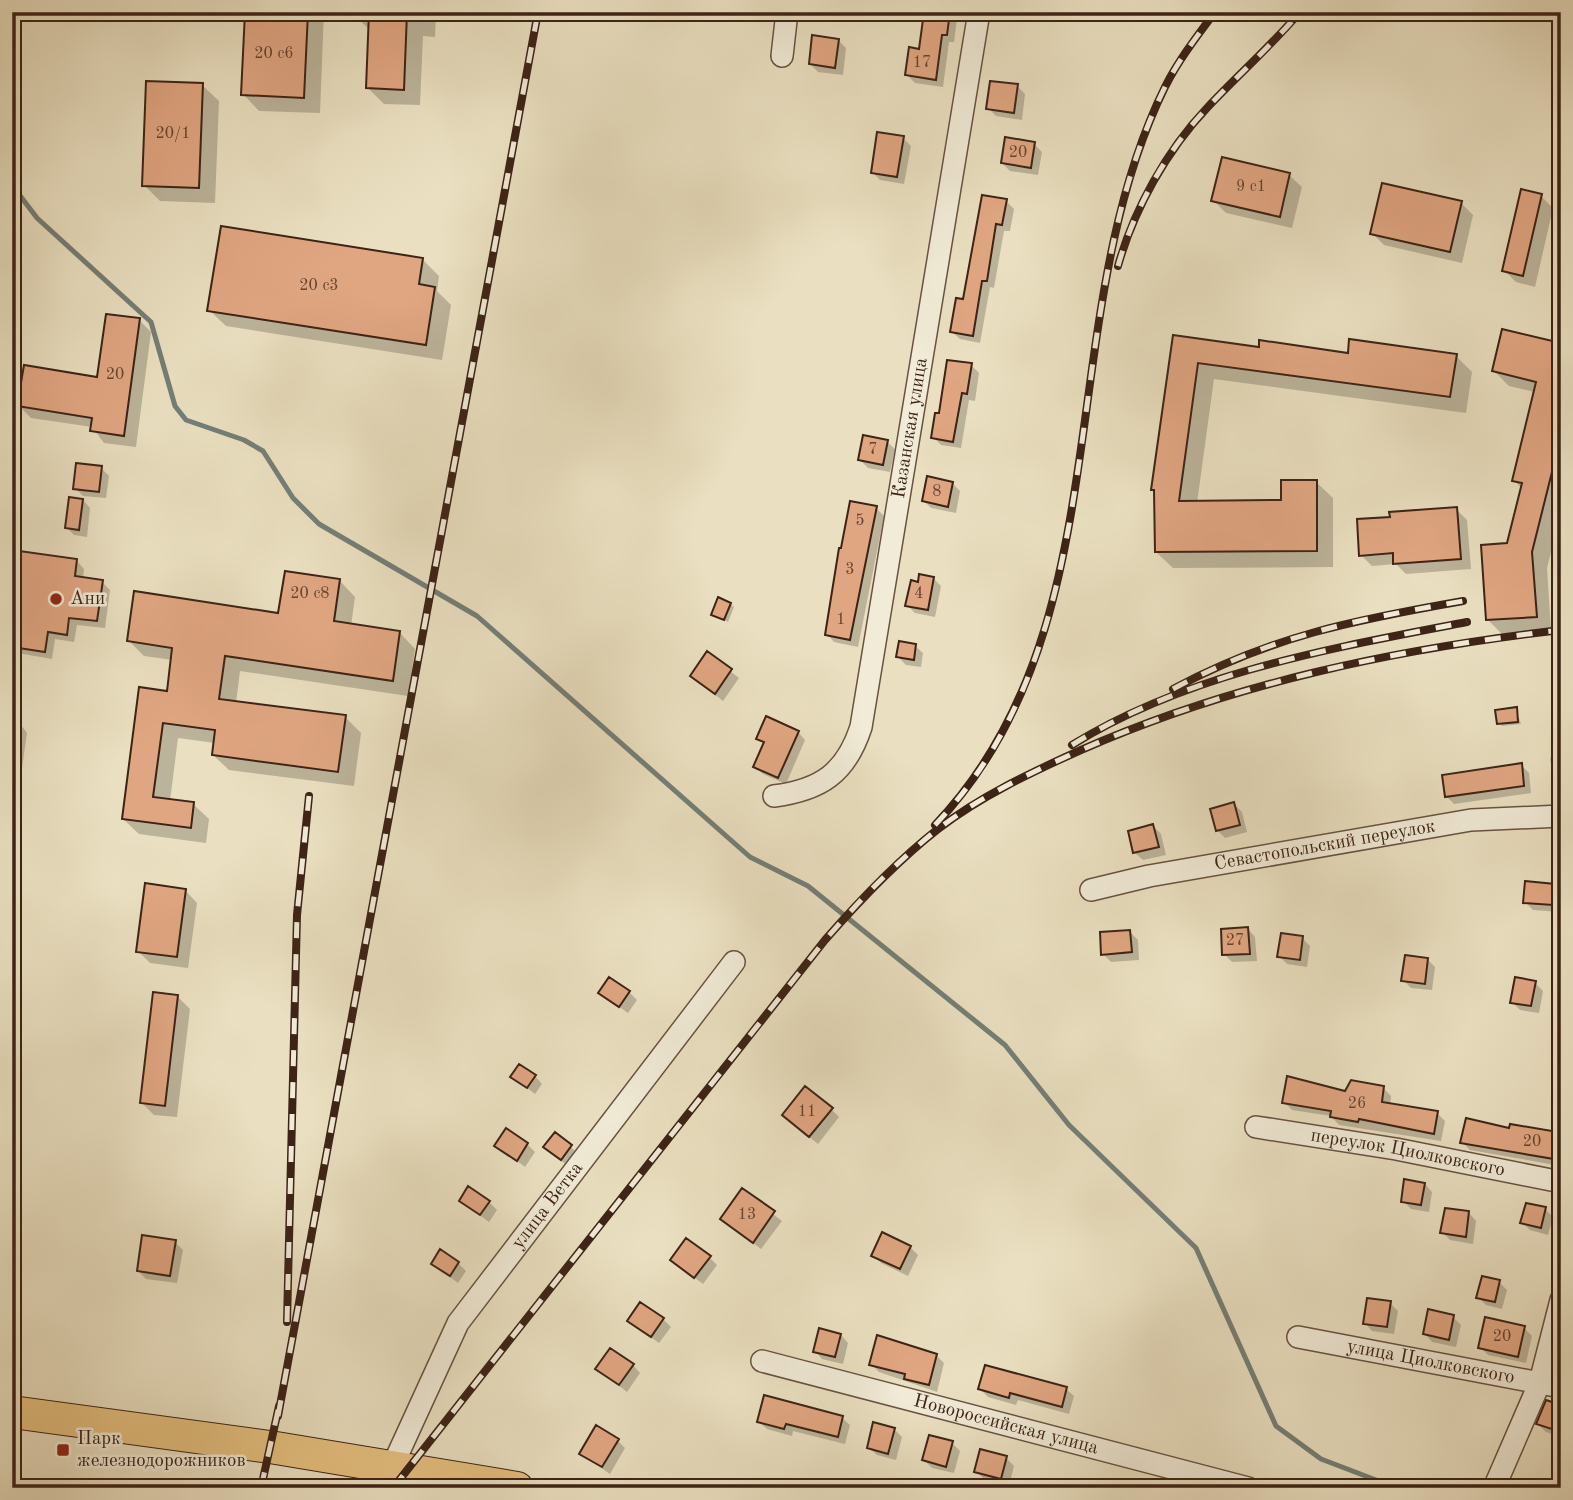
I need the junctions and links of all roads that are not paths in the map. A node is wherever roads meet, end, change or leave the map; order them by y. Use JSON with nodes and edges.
{"nodes":[{"id":1,"x":787,"y":12,"type":"edge"},
{"id":2,"x":979,"y":12,"type":"edge"},
{"id":3,"x":782,"y":56,"type":"dead end"},
{"id":4,"x":774,"y":796,"type":"dead end"},
{"id":5,"x":1561,"y":816,"type":"edge"},
{"id":6,"x":1091,"y":890,"type":"dead end"},
{"id":7,"x":734,"y":962,"type":"dead end"},
{"id":8,"x":1256,"y":1127,"type":"dead end"},
{"id":9,"x":1561,"y":1182,"type":"edge"},
{"id":10,"x":1561,"y":1300,"type":"edge"},
{"id":11,"x":1298,"y":1337,"type":"dead end"},
{"id":12,"x":762,"y":1362,"type":"dead end"},
{"id":13,"x":1550,"y":1385,"type":"edge"},
{"id":14,"x":12,"y":1412,"type":"edge"},
{"id":15,"x":392,"y":1467,"type":"junction"},
{"id":16,"x":446,"y":1478,"type":"junction"},
{"id":17,"x":479,"y":1488,"type":"edge"},
{"id":18,"x":517,"y":1488,"type":"edge"},
{"id":19,"x":1248,"y":1488,"type":"edge"},
{"id":20,"x":1494,"y":1488,"type":"edge"}],
"edges":[{"from":1,"to":3,"type":"street"},
{"from":2,"to":4,"type":"street","name":"Казанская улица"},
{"from":5,"to":6,"type":"street","name":"Севастопольский переулок"},
{"from":7,"to":15,"type":"street","name":"улица Ветка"},
{"from":8,"to":9,"type":"street","name":"переулок Циолковского"},
{"from":10,"to":13,"type":"street"},
{"from":11,"to":13,"type":"street","name":"улица Циолковского"},
{"from":12,"to":19,"type":"street","name":"Новороссийская улица"},
{"from":13,"to":20,"type":"street"},
{"from":14,"to":15,"type":"highway"},
{"from":15,"to":16,"type":"highway"},
{"from":16,"to":17,"type":"highway"},
{"from":16,"to":18,"type":"highway"}]}
